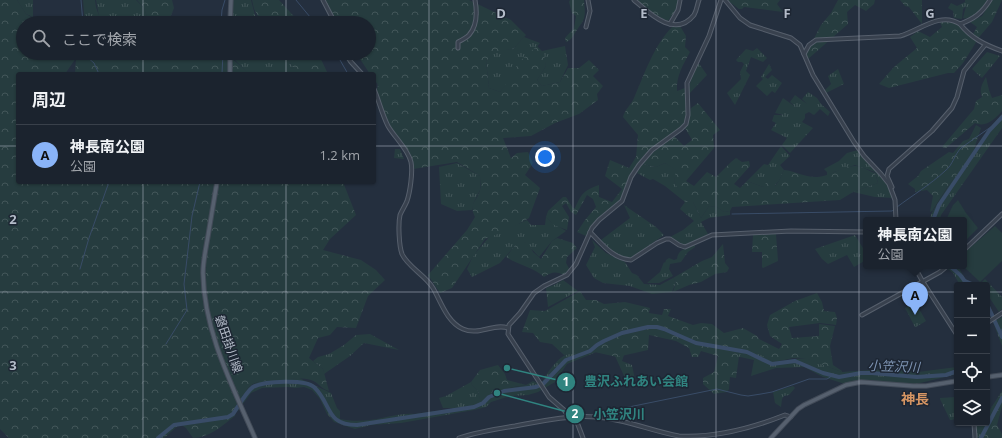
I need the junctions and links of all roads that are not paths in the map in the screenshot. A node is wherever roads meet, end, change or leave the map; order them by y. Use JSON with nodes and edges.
{"nodes":[{"id":1,"x":231,"y":0,"type":"edge"},
{"id":2,"x":323,"y":0,"type":"edge"},
{"id":3,"x":475,"y":0,"type":"edge"},
{"id":4,"x":588,"y":0,"type":"edge"},
{"id":5,"x":634,"y":0,"type":"edge"},
{"id":6,"x":680,"y":0,"type":"edge"},
{"id":7,"x":699,"y":0,"type":"edge"},
{"id":8,"x":721,"y":0,"type":"edge"},
{"id":9,"x":725,"y":0,"type":"edge"},
{"id":10,"x":990,"y":0,"type":"edge"},
{"id":11,"x":230,"y":16,"type":"edge"},
{"id":12,"x":331,"y":16,"type":"edge"},
{"id":13,"x":670,"y":24,"type":"junction"},
{"id":14,"x":960,"y":24,"type":"junction"},
{"id":15,"x":586,"y":27,"type":"dead end"},
{"id":16,"x":985,"y":45,"type":"junction"},
{"id":17,"x":458,"y":48,"type":"dead end"},
{"id":18,"x":1002,"y":50,"type":"edge"},
{"id":19,"x":804,"y":54,"type":"junction"},
{"id":20,"x":230,"y":60,"type":"edge"},
{"id":21,"x":349,"y":60,"type":"edge"},
{"id":22,"x":230,"y":72,"type":"edge"},
{"id":23,"x":360,"y":72,"type":"edge"},
{"id":24,"x":376,"y":95,"type":"edge"},
{"id":25,"x":217,"y":184,"type":"edge"},
{"id":26,"x":892,"y":190,"type":"junction"},
{"id":27,"x":1002,"y":214,"type":"edge"},
{"id":28,"x":896,"y":217,"type":"edge"},
{"id":29,"x":590,"y":232,"type":"junction"},
{"id":30,"x":863,"y":232,"type":"edge"},
{"id":31,"x":967,"y":247,"type":"edge"},
{"id":32,"x":916,"y":269,"type":"edge"},
{"id":33,"x":944,"y":269,"type":"edge"},
{"id":34,"x":923,"y":282,"type":"junction"},
{"id":35,"x":1002,"y":314,"type":"edge"},
{"id":36,"x":862,"y":315,"type":"dead end"},
{"id":37,"x":990,"y":321,"type":"edge"},
{"id":38,"x":508,"y":328,"type":"junction"},
{"id":39,"x":954,"y":330,"type":"edge"},
{"id":40,"x":1002,"y":375,"type":"edge"},
{"id":41,"x":990,"y":377,"type":"edge"},
{"id":42,"x":954,"y":381,"type":"edge"},
{"id":43,"x":569,"y":417,"type":"junction"},
{"id":44,"x":575,"y":417,"type":"junction"},
{"id":45,"x":791,"y":417,"type":"junction"},
{"id":46,"x":974,"y":426,"type":"edge"},
{"id":47,"x":255,"y":438,"type":"edge"},
{"id":48,"x":459,"y":438,"type":"edge"},
{"id":49,"x":583,"y":438,"type":"edge"},
{"id":50,"x":771,"y":438,"type":"edge"},
{"id":51,"x":975,"y":438,"type":"edge"}],
"edges":[{"from":1,"to":11,"type":"main road"},
{"from":2,"to":12,"type":"street"},
{"from":3,"to":17,"type":"street"},
{"from":4,"to":15,"type":"street"},
{"from":5,"to":13,"type":"street"},
{"from":6,"to":13,"type":"street"},
{"from":7,"to":13,"type":"street"},
{"from":8,"to":29,"type":"street"},
{"from":9,"to":19,"type":"street"},
{"from":10,"to":14,"type":"street"},
{"from":14,"to":16,"type":"street"},
{"from":14,"to":19,"type":"street"},
{"from":16,"to":18,"type":"street"},
{"from":16,"to":26,"type":"street"},
{"from":19,"to":26,"type":"street"},
{"from":20,"to":22,"type":"main road"},
{"from":21,"to":23,"type":"street"},
{"from":24,"to":38,"type":"street"},
{"from":25,"to":47,"type":"main road","name":"磐田掛川線"},
{"from":26,"to":28,"type":"street"},
{"from":27,"to":31,"type":"street"},
{"from":29,"to":30,"type":"street"},
{"from":29,"to":38,"type":"street"},
{"from":32,"to":34,"type":"street"},
{"from":33,"to":34,"type":"street"},
{"from":34,"to":36,"type":"street"},
{"from":34,"to":39,"type":"street"},
{"from":35,"to":37,"type":"street"},
{"from":38,"to":43,"type":"street"},
{"from":40,"to":41,"type":"main road"},
{"from":42,"to":45,"type":"main road"},
{"from":43,"to":44,"type":"street"},
{"from":43,"to":48,"type":"street"},
{"from":44,"to":45,"type":"street"},
{"from":44,"to":49,"type":"street"},
{"from":45,"to":50,"type":"main road"},
{"from":46,"to":51,"type":"street"}]}
